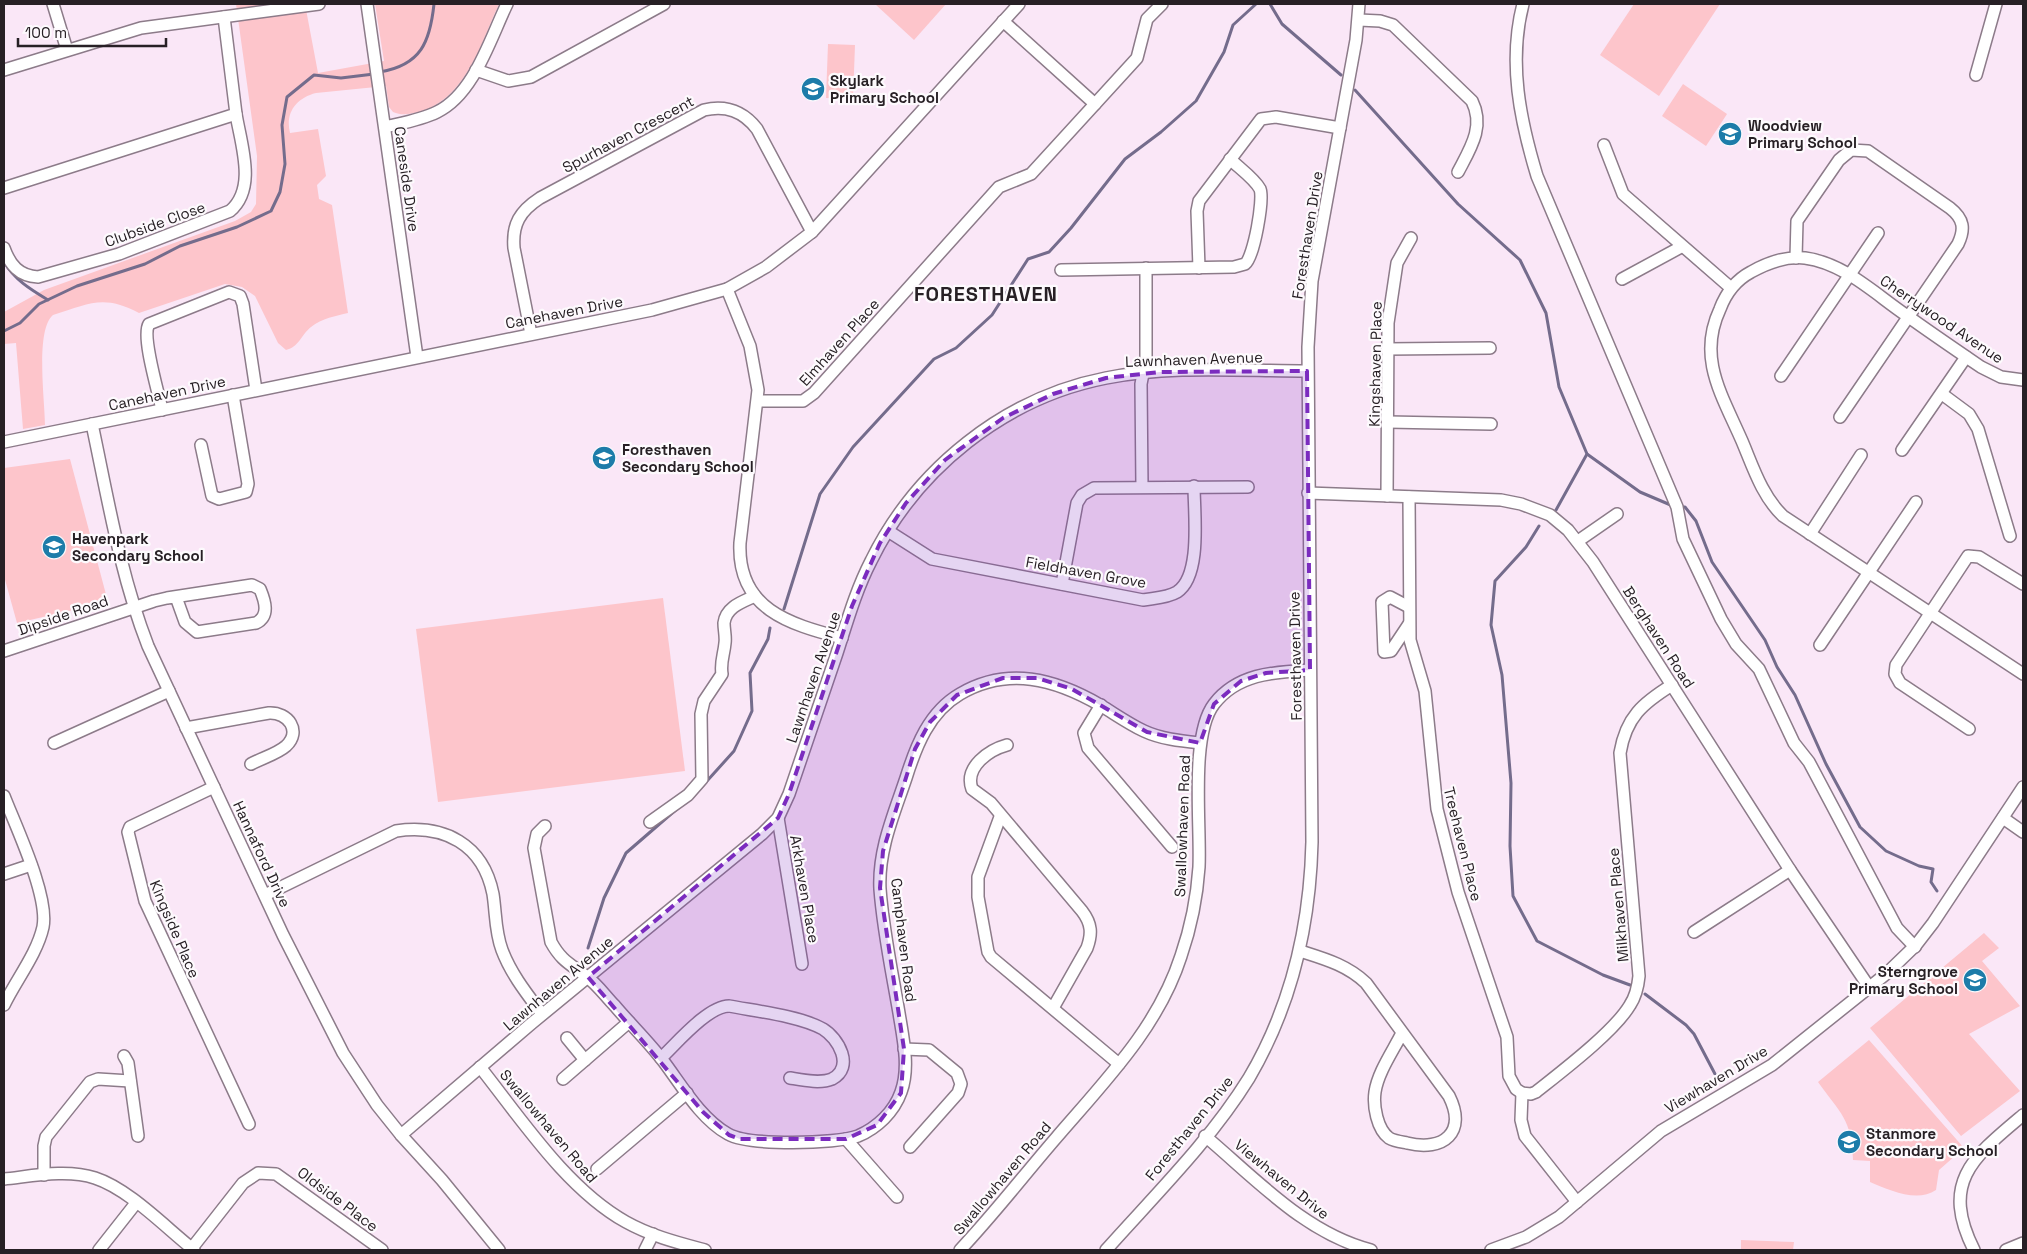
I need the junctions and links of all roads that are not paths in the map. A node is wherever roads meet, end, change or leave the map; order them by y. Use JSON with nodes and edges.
{"nodes":[{"id":1,"x":53,"y":4,"type":"edge"},
{"id":2,"x":319,"y":4,"type":"edge"},
{"id":3,"x":367,"y":4,"type":"edge"},
{"id":4,"x":507,"y":4,"type":"edge"},
{"id":5,"x":664,"y":4,"type":"edge"},
{"id":6,"x":1019,"y":4,"type":"edge"},
{"id":7,"x":1162,"y":4,"type":"edge"},
{"id":8,"x":1359,"y":4,"type":"edge"},
{"id":9,"x":1523,"y":4,"type":"edge"},
{"id":10,"x":1996,"y":4,"type":"edge"},
{"id":11,"x":224,"y":17,"type":"junction"},
{"id":12,"x":1359,"y":20,"type":"junction"},
{"id":13,"x":1003,"y":21,"type":"junction"},
{"id":14,"x":67,"y":50,"type":"junction"},
{"id":15,"x":4,"y":70,"type":"edge"},
{"id":16,"x":476,"y":70,"type":"junction"},
{"id":17,"x":1976,"y":75,"type":"dead end"},
{"id":18,"x":1095,"y":104,"type":"junction"},
{"id":19,"x":236,"y":114,"type":"junction"},
{"id":20,"x":385,"y":127,"type":"junction"},
{"id":21,"x":1340,"y":128,"type":"junction"},
{"id":22,"x":1604,"y":145,"type":"dead end"},
{"id":23,"x":1230,"y":159,"type":"junction"},
{"id":24,"x":1458,"y":172,"type":"dead end"},
{"id":25,"x":4,"y":188,"type":"edge"},
{"id":26,"x":812,"y":232,"type":"junction"},
{"id":27,"x":1878,"y":233,"type":"dead end"},
{"id":28,"x":1411,"y":238,"type":"dead end"},
{"id":29,"x":1682,"y":247,"type":"junction"},
{"id":30,"x":4,"y":248,"type":"edge"},
{"id":31,"x":1796,"y":258,"type":"junction"},
{"id":32,"x":1146,"y":268,"type":"junction"},
{"id":33,"x":1199,"y":268,"type":"junction"},
{"id":34,"x":1061,"y":270,"type":"dead end"},
{"id":35,"x":1849,"y":274,"type":"junction"},
{"id":36,"x":1622,"y":279,"type":"dead end"},
{"id":37,"x":727,"y":288,"type":"junction"},
{"id":38,"x":1731,"y":288,"type":"junction"},
{"id":39,"x":1907,"y":316,"type":"junction"},
{"id":40,"x":531,"y":334,"type":"junction"},
{"id":41,"x":1490,"y":348,"type":"dead end"},
{"id":42,"x":1387,"y":349,"type":"junction"},
{"id":43,"x":1966,"y":357,"type":"junction"},
{"id":44,"x":417,"y":358,"type":"junction"},
{"id":45,"x":1307,"y":371,"type":"junction"},
{"id":46,"x":1142,"y":373,"type":"junction"},
{"id":47,"x":1781,"y":376,"type":"dead end"},
{"id":48,"x":2023,"y":380,"type":"edge"},
{"id":49,"x":256,"y":390,"type":"junction"},
{"id":50,"x":1942,"y":394,"type":"junction"},
{"id":51,"x":233,"y":395,"type":"junction"},
{"id":52,"x":759,"y":400,"type":"junction"},
{"id":53,"x":162,"y":410,"type":"junction"},
{"id":54,"x":1840,"y":416,"type":"dead end"},
{"id":55,"x":1388,"y":422,"type":"junction"},
{"id":56,"x":92,"y":424,"type":"junction"},
{"id":57,"x":1490,"y":424,"type":"dead end"},
{"id":58,"x":4,"y":442,"type":"edge"},
{"id":59,"x":201,"y":445,"type":"dead end"},
{"id":60,"x":1902,"y":450,"type":"dead end"},
{"id":61,"x":1861,"y":455,"type":"dead end"},
{"id":62,"x":1194,"y":486,"type":"junction"},
{"id":63,"x":1142,"y":487,"type":"junction"},
{"id":64,"x":1248,"y":487,"type":"dead end"},
{"id":65,"x":1308,"y":493,"type":"junction"},
{"id":66,"x":1388,"y":496,"type":"junction"},
{"id":67,"x":1409,"y":497,"type":"junction"},
{"id":68,"x":1916,"y":502,"type":"dead end"},
{"id":69,"x":1617,"y":514,"type":"dead end"},
{"id":70,"x":888,"y":531,"type":"junction"},
{"id":71,"x":1810,"y":534,"type":"junction"},
{"id":72,"x":2010,"y":536,"type":"dead end"},
{"id":73,"x":1578,"y":541,"type":"junction"},
{"id":74,"x":1869,"y":573,"type":"junction"},
{"id":75,"x":1062,"y":584,"type":"junction"},
{"id":76,"x":2023,"y":584,"type":"edge"},
{"id":77,"x":176,"y":596,"type":"junction"},
{"id":78,"x":755,"y":596,"type":"junction"},
{"id":79,"x":133,"y":607,"type":"junction"},
{"id":80,"x":1409,"y":607,"type":"junction"},
{"id":81,"x":1929,"y":613,"type":"junction"},
{"id":82,"x":1409,"y":624,"type":"junction"},
{"id":83,"x":842,"y":638,"type":"junction"},
{"id":84,"x":1820,"y":645,"type":"dead end"},
{"id":85,"x":4,"y":651,"type":"edge"},
{"id":86,"x":1310,"y":670,"type":"junction"},
{"id":87,"x":2023,"y":674,"type":"edge"},
{"id":88,"x":1672,"y":684,"type":"junction"},
{"id":89,"x":169,"y":691,"type":"junction"},
{"id":90,"x":1101,"y":705,"type":"junction"},
{"id":91,"x":186,"y":728,"type":"junction"},
{"id":92,"x":1969,"y":729,"type":"dead end"},
{"id":93,"x":54,"y":743,"type":"dead end"},
{"id":94,"x":1200,"y":743,"type":"junction"},
{"id":95,"x":1007,"y":745,"type":"dead end"},
{"id":96,"x":251,"y":764,"type":"dead end"},
{"id":97,"x":214,"y":787,"type":"junction"},
{"id":98,"x":2023,"y":787,"type":"edge"},
{"id":99,"x":4,"y":796,"type":"edge"},
{"id":100,"x":1000,"y":817,"type":"junction"},
{"id":101,"x":778,"y":818,"type":"junction"},
{"id":102,"x":2003,"y":818,"type":"junction"},
{"id":103,"x":650,"y":822,"type":"dead end"},
{"id":104,"x":544,"y":826,"type":"dead end"},
{"id":105,"x":2023,"y":832,"type":"edge"},
{"id":106,"x":1172,"y":847,"type":"dead end"},
{"id":107,"x":31,"y":865,"type":"junction"},
{"id":108,"x":1790,"y":870,"type":"junction"},
{"id":109,"x":4,"y":874,"type":"edge"},
{"id":110,"x":264,"y":895,"type":"junction"},
{"id":111,"x":1694,"y":932,"type":"dead end"},
{"id":112,"x":1914,"y":947,"type":"junction"},
{"id":113,"x":1300,"y":951,"type":"junction"},
{"id":114,"x":802,"y":964,"type":"dead end"},
{"id":115,"x":588,"y":977,"type":"junction"},
{"id":116,"x":1869,"y":987,"type":"junction"},
{"id":117,"x":5,"y":998,"type":"edge"},
{"id":118,"x":1053,"y":1008,"type":"junction"},
{"id":119,"x":542,"y":1014,"type":"junction"},
{"id":120,"x":629,"y":1022,"type":"junction"},
{"id":121,"x":1402,"y":1032,"type":"junction"},
{"id":122,"x":567,"y":1038,"type":"dead end"},
{"id":123,"x":904,"y":1049,"type":"junction"},
{"id":124,"x":660,"y":1058,"type":"junction"},
{"id":125,"x":126,"y":1060,"type":"dead end"},
{"id":126,"x":585,"y":1060,"type":"junction"},
{"id":127,"x":1119,"y":1064,"type":"junction"},
{"id":128,"x":480,"y":1067,"type":"junction"},
{"id":129,"x":563,"y":1078,"type":"dead end"},
{"id":130,"x":790,"y":1078,"type":"dead end"},
{"id":131,"x":130,"y":1081,"type":"junction"},
{"id":132,"x":687,"y":1093,"type":"junction"},
{"id":133,"x":1524,"y":1094,"type":"junction"},
{"id":134,"x":2023,"y":1115,"type":"edge"},
{"id":135,"x":248,"y":1124,"type":"dead end"},
{"id":136,"x":136,"y":1132,"type":"dead end"},
{"id":137,"x":401,"y":1136,"type":"junction"},
{"id":138,"x":1205,"y":1136,"type":"junction"},
{"id":139,"x":846,"y":1140,"type":"junction"},
{"id":140,"x":910,"y":1147,"type":"dead end"},
{"id":141,"x":597,"y":1169,"type":"dead end"},
{"id":142,"x":44,"y":1175,"type":"junction"},
{"id":143,"x":4,"y":1179,"type":"edge"},
{"id":144,"x":897,"y":1197,"type":"dead end"},
{"id":145,"x":1577,"y":1202,"type":"junction"},
{"id":146,"x":136,"y":1204,"type":"junction"},
{"id":147,"x":653,"y":1234,"type":"junction"},
{"id":148,"x":2023,"y":1243,"type":"edge"},
{"id":149,"x":193,"y":1249,"type":"edge"},
{"id":150,"x":99,"y":1250,"type":"edge"},
{"id":151,"x":382,"y":1250,"type":"edge"},
{"id":152,"x":499,"y":1250,"type":"edge"},
{"id":153,"x":645,"y":1250,"type":"edge"},
{"id":154,"x":705,"y":1250,"type":"edge"},
{"id":155,"x":960,"y":1250,"type":"edge"},
{"id":156,"x":1106,"y":1250,"type":"edge"},
{"id":157,"x":1371,"y":1250,"type":"edge"},
{"id":158,"x":1491,"y":1250,"type":"edge"},
{"id":159,"x":1974,"y":1250,"type":"edge"},
{"id":160,"x":2006,"y":1250,"type":"edge"}],
"edges":[{"from":1,"to":14,"type":"street"},
{"from":2,"to":11,"type":"street"},
{"from":3,"to":20,"type":"street","name":"Caneside Drive"},
{"from":4,"to":16,"type":"street"},
{"from":5,"to":16,"type":"street"},
{"from":6,"to":13,"type":"street","name":"Canehaven Drive"},
{"from":7,"to":18,"type":"street","name":"Elmhaven Place"},
{"from":8,"to":12,"type":"street","name":"Foresthaven Drive"},
{"from":9,"to":112,"type":"street"},
{"from":10,"to":17,"type":"street"},
{"from":11,"to":14,"type":"street"},
{"from":11,"to":19,"type":"street","name":"Clubside Close"},
{"from":12,"to":21,"type":"street","name":"Foresthaven Drive"},
{"from":12,"to":24,"type":"street"},
{"from":13,"to":18,"type":"street"},
{"from":13,"to":26,"type":"street","name":"Canehaven Drive"},
{"from":14,"to":15,"type":"street"},
{"from":16,"to":20,"type":"street"},
{"from":18,"to":52,"type":"street","name":"Elmhaven Place"},
{"from":19,"to":25,"type":"street"},
{"from":19,"to":30,"type":"street","name":"Clubside Close"},
{"from":20,"to":44,"type":"street","name":"Caneside Drive"},
{"from":21,"to":23,"type":"street"},
{"from":21,"to":45,"type":"street","name":"Foresthaven Drive"},
{"from":22,"to":29,"type":"street"},
{"from":23,"to":33,"type":"street"},
{"from":23,"to":33,"type":"street"},
{"from":26,"to":37,"type":"street","name":"Canehaven Drive"},
{"from":26,"to":40,"type":"street","name":"Spurhaven Crescent"},
{"from":27,"to":35,"type":"street"},
{"from":28,"to":42,"type":"street","name":"Kingshaven Place"},
{"from":29,"to":36,"type":"street"},
{"from":29,"to":38,"type":"street"},
{"from":31,"to":35,"type":"street","name":"Cherrywood Avenue"},
{"from":31,"to":38,"type":"street","name":"Cherrywood Avenue"},
{"from":31,"to":39,"type":"street"},
{"from":32,"to":33,"type":"street"},
{"from":32,"to":34,"type":"street"},
{"from":32,"to":46,"type":"street"},
{"from":35,"to":39,"type":"street","name":"Cherrywood Avenue"},
{"from":35,"to":47,"type":"street"},
{"from":37,"to":40,"type":"street","name":"Canehaven Drive"},
{"from":37,"to":52,"type":"street"},
{"from":38,"to":71,"type":"street","name":"Cherrywood Avenue"},
{"from":39,"to":43,"type":"street","name":"Cherrywood Avenue"},
{"from":39,"to":54,"type":"street"},
{"from":40,"to":44,"type":"street","name":"Canehaven Drive"},
{"from":41,"to":42,"type":"street"},
{"from":42,"to":55,"type":"street","name":"Kingshaven Place"},
{"from":43,"to":48,"type":"street","name":"Cherrywood Avenue"},
{"from":43,"to":50,"type":"street"},
{"from":44,"to":49,"type":"street","name":"Canehaven Drive"},
{"from":45,"to":46,"type":"street","name":"Lawnhaven Avenue"},
{"from":45,"to":65,"type":"street","name":"Foresthaven Drive"},
{"from":46,"to":63,"type":"street"},
{"from":46,"to":70,"type":"street","name":"Lawnhaven Avenue"},
{"from":49,"to":51,"type":"street","name":"Canehaven Drive"},
{"from":49,"to":53,"type":"street"},
{"from":50,"to":60,"type":"street"},
{"from":50,"to":72,"type":"street"},
{"from":51,"to":53,"type":"street","name":"Canehaven Drive"},
{"from":51,"to":59,"type":"street"},
{"from":52,"to":78,"type":"street"},
{"from":53,"to":56,"type":"street","name":"Canehaven Drive"},
{"from":55,"to":57,"type":"street"},
{"from":55,"to":66,"type":"street","name":"Kingshaven Place"},
{"from":56,"to":58,"type":"street","name":"Canehaven Drive"},
{"from":56,"to":79,"type":"street","name":"Hannaford Drive"},
{"from":61,"to":71,"type":"street"},
{"from":62,"to":63,"type":"street"},
{"from":62,"to":64,"type":"street"},
{"from":62,"to":75,"type":"street","name":"Fieldhaven Grove"},
{"from":63,"to":75,"type":"street"},
{"from":65,"to":66,"type":"street","name":"Berghaven Road"},
{"from":65,"to":86,"type":"street","name":"Foresthaven Drive"},
{"from":66,"to":67,"type":"street","name":"Berghaven Road"},
{"from":67,"to":73,"type":"street","name":"Berghaven Road"},
{"from":67,"to":80,"type":"street","name":"Treehaven Place"},
{"from":68,"to":74,"type":"street"},
{"from":69,"to":73,"type":"street"},
{"from":70,"to":75,"type":"street","name":"Fieldhaven Grove"},
{"from":70,"to":83,"type":"street","name":"Lawnhaven Avenue"},
{"from":71,"to":74,"type":"street","name":"Cherrywood Avenue"},
{"from":73,"to":88,"type":"street","name":"Berghaven Road"},
{"from":74,"to":81,"type":"street","name":"Cherrywood Avenue"},
{"from":74,"to":84,"type":"street"},
{"from":76,"to":81,"type":"street"},
{"from":77,"to":77,"type":"street","name":"Dipside Road"},
{"from":77,"to":79,"type":"street","name":"Dipside Road"},
{"from":78,"to":83,"type":"street"},
{"from":78,"to":103,"type":"street"},
{"from":79,"to":85,"type":"street","name":"Dipside Road"},
{"from":79,"to":89,"type":"street","name":"Hannaford Drive"},
{"from":80,"to":82,"type":"street","name":"Treehaven Place"},
{"from":80,"to":82,"type":"street"},
{"from":81,"to":87,"type":"street","name":"Cherrywood Avenue"},
{"from":81,"to":92,"type":"street"},
{"from":82,"to":133,"type":"street","name":"Treehaven Place"},
{"from":83,"to":101,"type":"street","name":"Lawnhaven Avenue"},
{"from":86,"to":94,"type":"street","name":"Swallowhaven Road"},
{"from":86,"to":113,"type":"street","name":"Foresthaven Drive"},
{"from":88,"to":108,"type":"street","name":"Berghaven Road"},
{"from":88,"to":133,"type":"street","name":"Milkhaven Place"},
{"from":89,"to":91,"type":"street","name":"Hannaford Drive"},
{"from":89,"to":93,"type":"street"},
{"from":90,"to":94,"type":"street","name":"Camphaven Road"},
{"from":90,"to":106,"type":"street"},
{"from":90,"to":123,"type":"street","name":"Camphaven Road"},
{"from":91,"to":96,"type":"street"},
{"from":91,"to":97,"type":"street","name":"Hannaford Drive"},
{"from":94,"to":127,"type":"street","name":"Swallowhaven Road"},
{"from":95,"to":100,"type":"street"},
{"from":97,"to":110,"type":"street","name":"Hannaford Drive"},
{"from":97,"to":135,"type":"street","name":"Kingside Place"},
{"from":98,"to":102,"type":"street","name":"Viewhaven Drive"},
{"from":99,"to":107,"type":"street"},
{"from":100,"to":118,"type":"street"},
{"from":100,"to":118,"type":"street"},
{"from":101,"to":114,"type":"street","name":"Arkhaven Place"},
{"from":101,"to":115,"type":"street","name":"Lawnhaven Avenue"},
{"from":102,"to":105,"type":"street"},
{"from":102,"to":112,"type":"street","name":"Viewhaven Drive"},
{"from":104,"to":115,"type":"street","name":"Camphaven Road"},
{"from":107,"to":109,"type":"street"},
{"from":107,"to":117,"type":"street"},
{"from":108,"to":111,"type":"street"},
{"from":108,"to":116,"type":"street","name":"Berghaven Road"},
{"from":110,"to":119,"type":"street"},
{"from":110,"to":137,"type":"street","name":"Hannaford Drive"},
{"from":112,"to":116,"type":"street","name":"Viewhaven Drive"},
{"from":113,"to":121,"type":"street"},
{"from":113,"to":138,"type":"street","name":"Foresthaven Drive"},
{"from":115,"to":119,"type":"street","name":"Lawnhaven Avenue"},
{"from":115,"to":120,"type":"street","name":"Camphaven Road"},
{"from":116,"to":145,"type":"street","name":"Viewhaven Drive"},
{"from":118,"to":127,"type":"street"},
{"from":119,"to":128,"type":"street","name":"Lawnhaven Avenue"},
{"from":120,"to":124,"type":"street","name":"Camphaven Road"},
{"from":120,"to":126,"type":"street"},
{"from":121,"to":121,"type":"street"},
{"from":122,"to":126,"type":"street"},
{"from":123,"to":139,"type":"street","name":"Camphaven Road"},
{"from":123,"to":140,"type":"street"},
{"from":124,"to":130,"type":"street"},
{"from":124,"to":132,"type":"street","name":"Camphaven Road"},
{"from":125,"to":131,"type":"street"},
{"from":126,"to":129,"type":"street"},
{"from":127,"to":155,"type":"street","name":"Swallowhaven Road"},
{"from":128,"to":137,"type":"street","name":"Lawnhaven Avenue"},
{"from":128,"to":147,"type":"street","name":"Swallowhaven Road"},
{"from":131,"to":136,"type":"street"},
{"from":131,"to":142,"type":"street"},
{"from":132,"to":139,"type":"street","name":"Camphaven Road"},
{"from":132,"to":141,"type":"street"},
{"from":133,"to":145,"type":"street"},
{"from":134,"to":159,"type":"street"},
{"from":137,"to":152,"type":"street","name":"Hannaford Drive"},
{"from":138,"to":156,"type":"street","name":"Foresthaven Drive"},
{"from":138,"to":157,"type":"street","name":"Viewhaven Drive"},
{"from":139,"to":144,"type":"street"},
{"from":142,"to":143,"type":"street"},
{"from":142,"to":146,"type":"street"},
{"from":145,"to":158,"type":"street","name":"Viewhaven Drive"},
{"from":146,"to":149,"type":"street"},
{"from":146,"to":150,"type":"street"},
{"from":147,"to":153,"type":"street"},
{"from":147,"to":154,"type":"street","name":"Swallowhaven Road"},
{"from":148,"to":160,"type":"street"},
{"from":149,"to":151,"type":"street","name":"Oldside Place"}]}
